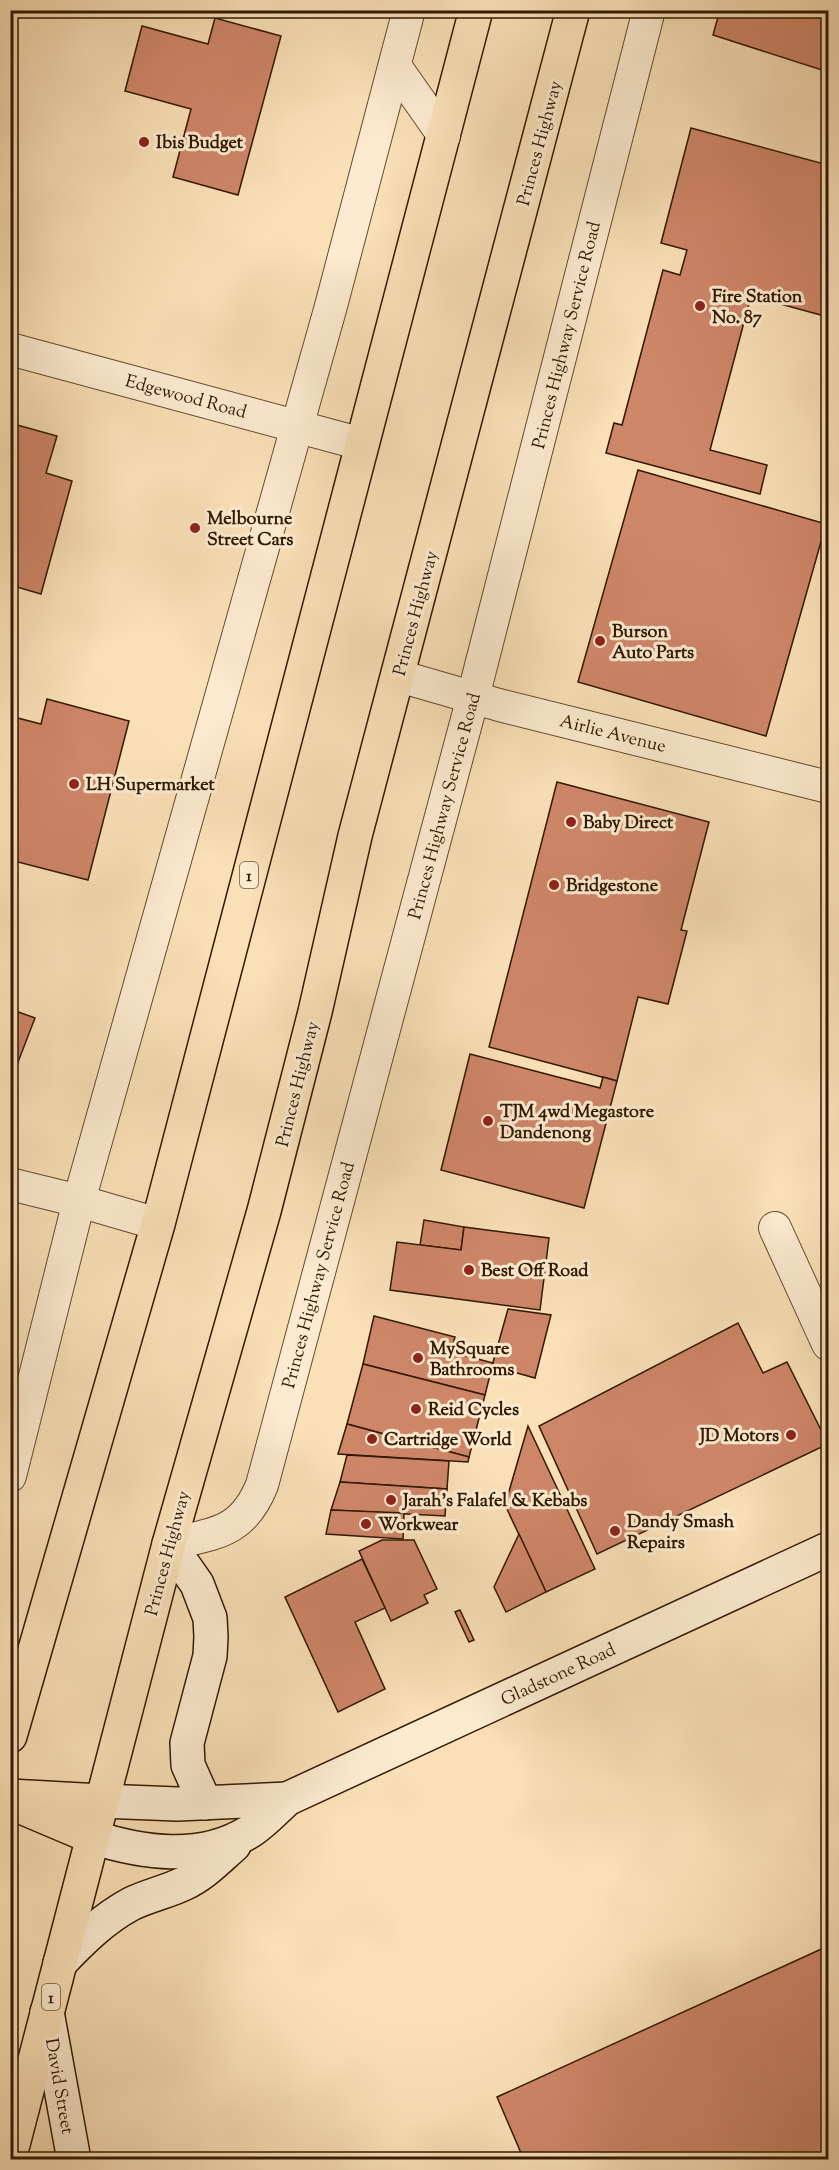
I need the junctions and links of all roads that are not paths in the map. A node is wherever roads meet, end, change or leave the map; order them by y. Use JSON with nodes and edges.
{"nodes":[{"id":1,"x":409,"y":10,"type":"edge"},
{"id":2,"x":476,"y":10,"type":"edge"},
{"id":3,"x":573,"y":10,"type":"edge"},
{"id":4,"x":649,"y":10,"type":"edge"},
{"id":5,"x":395,"y":66,"type":"junction"},
{"id":6,"x":444,"y":136,"type":"junction"},
{"id":7,"x":10,"y":350,"type":"edge"},
{"id":8,"x":296,"y":425,"type":"junction"},
{"id":9,"x":362,"y":444,"type":"junction"},
{"id":10,"x":399,"y":676,"type":"junction"},
{"id":11,"x":473,"y":697,"type":"junction"},
{"id":12,"x":828,"y":787,"type":"edge"},
{"id":13,"x":10,"y":1184,"type":"edge"},
{"id":14,"x":79,"y":1201,"type":"junction"},
{"id":15,"x":158,"y":1224,"type":"junction"},
{"id":16,"x":775,"y":1228,"type":"dead end"},
{"id":17,"x":828,"y":1344,"type":"edge"},
{"id":18,"x":10,"y":1476,"type":"edge"},
{"id":19,"x":169,"y":1544,"type":"junction"},
{"id":20,"x":828,"y":1549,"type":"edge"},
{"id":21,"x":11,"y":1729,"type":"edge"},
{"id":22,"x":10,"y":1796,"type":"edge"},
{"id":23,"x":287,"y":1799,"type":"junction"},
{"id":24,"x":101,"y":1801,"type":"junction"},
{"id":25,"x":10,"y":1802,"type":"edge"},
{"id":26,"x":205,"y":1803,"type":"junction"},
{"id":27,"x":249,"y":1832,"type":"junction"},
{"id":28,"x":92,"y":1838,"type":"junction"},
{"id":29,"x":60,"y":1963,"type":"junction"},
{"id":30,"x":47,"y":2012,"type":"junction"},
{"id":31,"x":10,"y":2156,"type":"edge"},
{"id":32,"x":74,"y":2160,"type":"edge"}],
"edges":[{"from":1,"to":5,"type":"street"},
{"from":2,"to":6,"type":"highway","number":"1"},
{"from":3,"to":10,"type":"highway","name":"Princes Highway","number":"1"},
{"from":4,"to":11,"type":"street","name":"Princes Highway Service Road"},
{"from":5,"to":6,"type":"street"},
{"from":5,"to":8,"type":"street"},
{"from":6,"to":9,"type":"highway","number":"1"},
{"from":7,"to":8,"type":"street","name":"Edgewood Road"},
{"from":8,"to":9,"type":"street","name":"Edgewood Road"},
{"from":8,"to":14,"type":"street"},
{"from":9,"to":15,"type":"highway","number":"1"},
{"from":10,"to":11,"type":"street","name":"Airlie Avenue"},
{"from":10,"to":19,"type":"highway","name":"Princes Highway","number":"1"},
{"from":11,"to":12,"type":"street","name":"Airlie Avenue"},
{"from":11,"to":19,"type":"street","name":"Princes Highway Service Road"},
{"from":13,"to":14,"type":"street"},
{"from":14,"to":15,"type":"street"},
{"from":14,"to":18,"type":"street"},
{"from":15,"to":21,"type":"highway","number":"1"},
{"from":16,"to":17,"type":"street"},
{"from":19,"to":24,"type":"highway","name":"Princes Highway","number":"1"},
{"from":19,"to":26,"type":"main road"},
{"from":20,"to":23,"type":"main road","name":"Gladstone Road"},
{"from":22,"to":24,"type":"highway"},
{"from":23,"to":26,"type":"main road","name":"Gladstone Road"},
{"from":23,"to":27,"type":"main road","name":"Gladstone Road"},
{"from":24,"to":26,"type":"main road","name":"Gladstone Road"},
{"from":24,"to":28,"type":"highway","name":"Princes Highway","number":"1"},
{"from":25,"to":28,"type":"highway"},
{"from":27,"to":28,"type":"main road","name":"Gladstone Road"},
{"from":27,"to":29,"type":"main road"},
{"from":28,"to":29,"type":"highway","name":"Princes Highway","number":"1"},
{"from":29,"to":30,"type":"highway","name":"Princes Highway","number":"1"},
{"from":30,"to":31,"type":"highway","name":"Princes Highway","number":"1"},
{"from":30,"to":32,"type":"main road","name":"David Street"}]}
